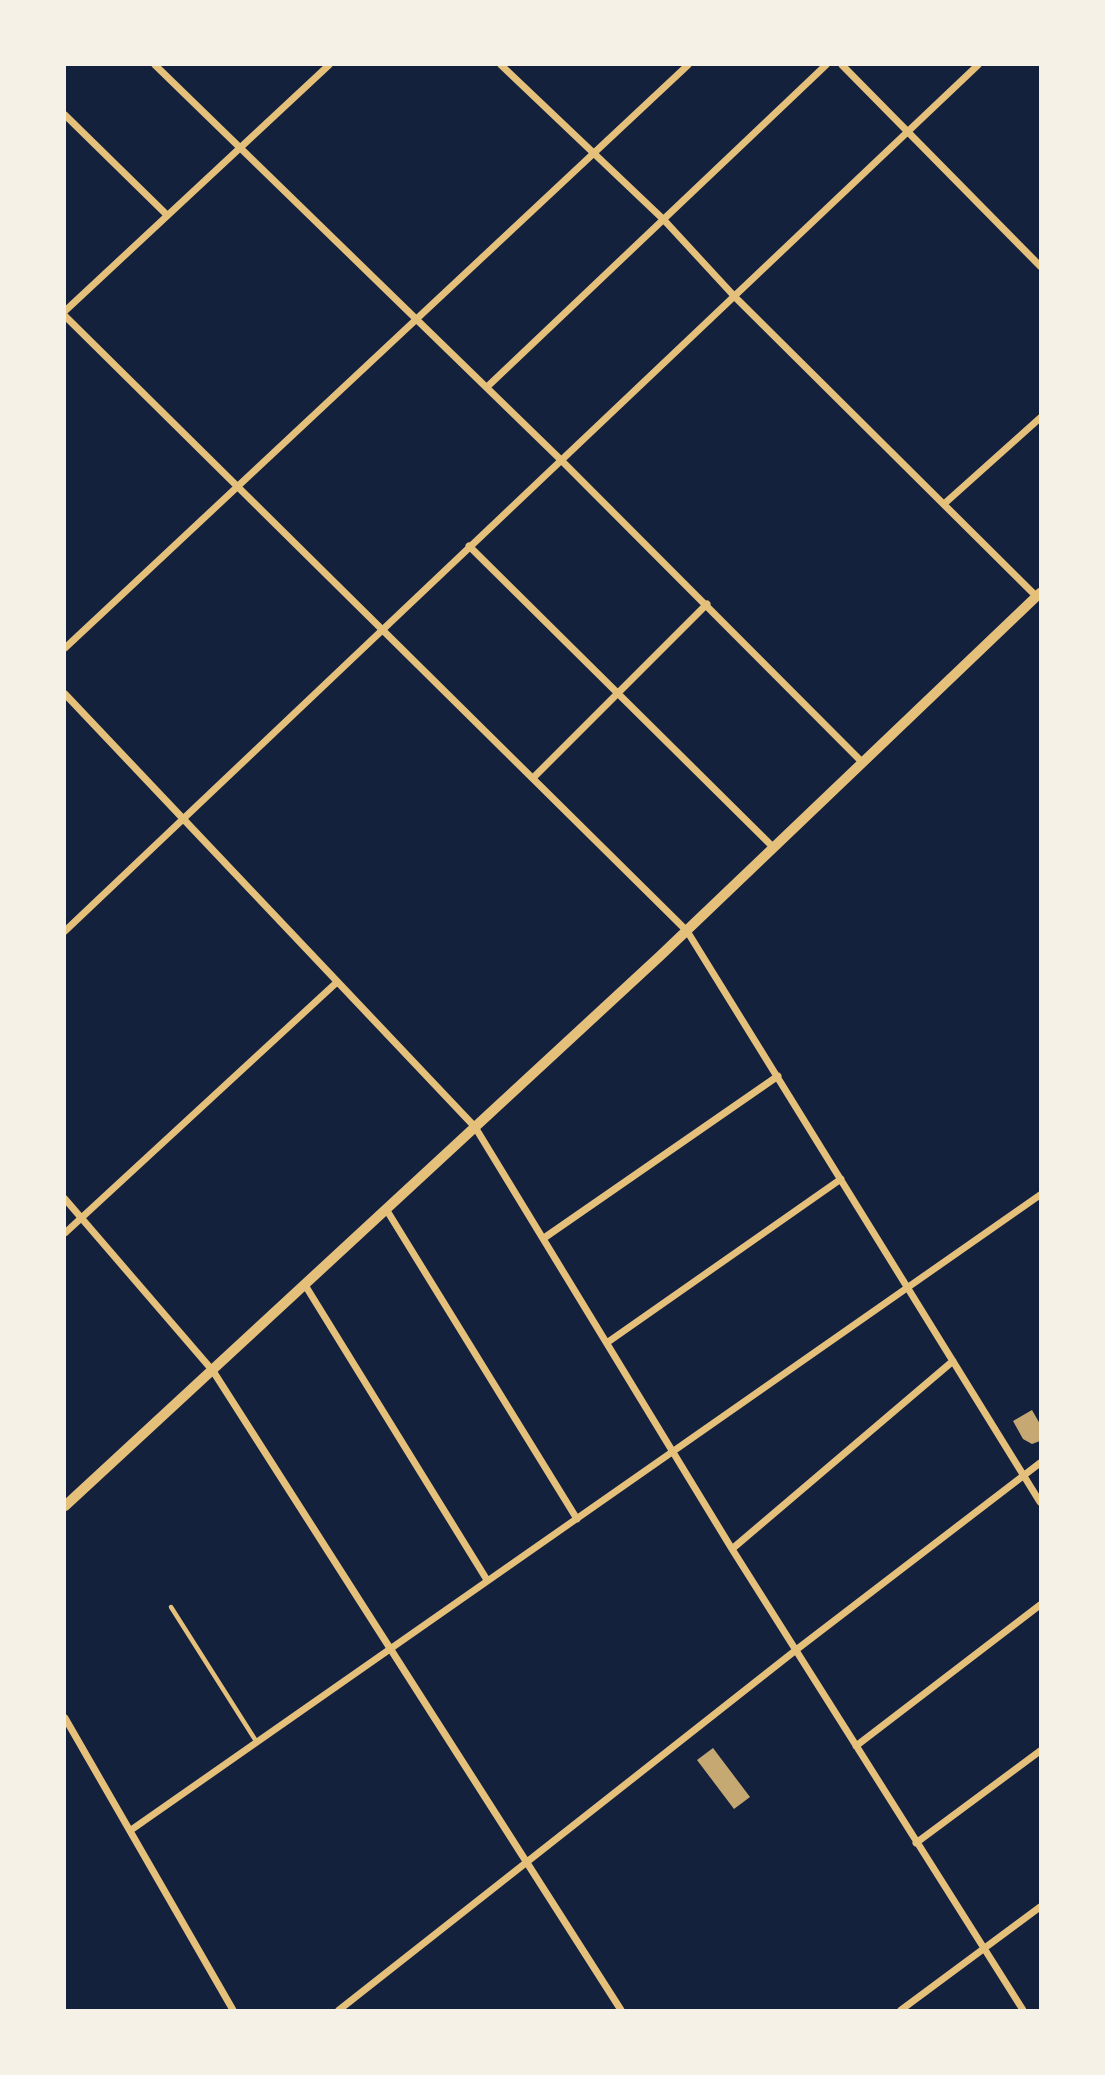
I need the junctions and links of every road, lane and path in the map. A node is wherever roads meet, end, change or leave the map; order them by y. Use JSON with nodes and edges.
{"nodes":[{"id":1,"x":155,"y":65,"type":"edge"},
{"id":2,"x":329,"y":65,"type":"edge"},
{"id":3,"x":501,"y":65,"type":"edge"},
{"id":4,"x":688,"y":65,"type":"edge"},
{"id":5,"x":826,"y":65,"type":"edge"},
{"id":6,"x":842,"y":65,"type":"edge"},
{"id":7,"x":978,"y":65,"type":"edge"},
{"id":8,"x":65,"y":115,"type":"edge"},
{"id":9,"x":909,"y":133,"type":"junction"},
{"id":10,"x":240,"y":145,"type":"junction"},
{"id":11,"x":594,"y":154,"type":"junction"},
{"id":12,"x":167,"y":215,"type":"junction"},
{"id":13,"x":664,"y":220,"type":"junction"},
{"id":14,"x":1040,"y":266,"type":"edge"},
{"id":15,"x":735,"y":297,"type":"junction"},
{"id":16,"x":65,"y":313,"type":"edge"},
{"id":17,"x":416,"y":317,"type":"junction"},
{"id":18,"x":487,"y":387,"type":"junction"},
{"id":19,"x":1040,"y":418,"type":"edge"},
{"id":20,"x":560,"y":459,"type":"junction"},
{"id":21,"x":239,"y":488,"type":"junction"},
{"id":22,"x":944,"y":504,"type":"junction"},
{"id":23,"x":469,"y":546,"type":"junction"},
{"id":24,"x":1038,"y":594,"type":"edge"},
{"id":25,"x":707,"y":604,"type":"junction"},
{"id":26,"x":381,"y":629,"type":"junction"},
{"id":27,"x":65,"y":648,"type":"edge"},
{"id":28,"x":616,"y":691,"type":"junction"},
{"id":29,"x":65,"y":694,"type":"edge"},
{"id":30,"x":862,"y":762,"type":"junction"},
{"id":31,"x":533,"y":778,"type":"junction"},
{"id":32,"x":183,"y":818,"type":"junction"},
{"id":33,"x":774,"y":848,"type":"junction"},
{"id":34,"x":65,"y":931,"type":"edge"},
{"id":35,"x":687,"y":931,"type":"junction"},
{"id":36,"x":336,"y":983,"type":"junction"},
{"id":37,"x":778,"y":1076,"type":"junction"},
{"id":38,"x":475,"y":1128,"type":"junction"},
{"id":39,"x":841,"y":1179,"type":"junction"},
{"id":40,"x":1040,"y":1195,"type":"edge"},
{"id":41,"x":65,"y":1199,"type":"edge"},
{"id":42,"x":386,"y":1209,"type":"junction"},
{"id":43,"x":81,"y":1218,"type":"junction"},
{"id":44,"x":65,"y":1233,"type":"edge"},
{"id":45,"x":544,"y":1238,"type":"junction"},
{"id":46,"x":305,"y":1285,"type":"junction"},
{"id":47,"x":908,"y":1288,"type":"junction"},
{"id":48,"x":608,"y":1342,"type":"junction"},
{"id":49,"x":953,"y":1361,"type":"junction"},
{"id":50,"x":213,"y":1371,"type":"junction"},
{"id":51,"x":674,"y":1451,"type":"junction"},
{"id":52,"x":1040,"y":1463,"type":"edge"},
{"id":53,"x":1023,"y":1475,"type":"junction"},
{"id":54,"x":1040,"y":1502,"type":"edge"},
{"id":55,"x":65,"y":1506,"type":"edge"},
{"id":56,"x":577,"y":1519,"type":"junction"},
{"id":57,"x":733,"y":1549,"type":"junction"},
{"id":58,"x":487,"y":1580,"type":"junction"},
{"id":59,"x":1040,"y":1605,"type":"edge"},
{"id":60,"x":171,"y":1607,"type":"dead end"},
{"id":61,"x":390,"y":1648,"type":"junction"},
{"id":62,"x":796,"y":1650,"type":"junction"},
{"id":63,"x":66,"y":1723,"type":"edge"},
{"id":64,"x":256,"y":1741,"type":"junction"},
{"id":65,"x":856,"y":1746,"type":"junction"},
{"id":66,"x":1040,"y":1751,"type":"edge"},
{"id":67,"x":131,"y":1830,"type":"junction"},
{"id":68,"x":916,"y":1843,"type":"junction"},
{"id":69,"x":528,"y":1861,"type":"junction"},
{"id":70,"x":1040,"y":1906,"type":"edge"},
{"id":71,"x":985,"y":1948,"type":"junction"},
{"id":72,"x":233,"y":2010,"type":"edge"},
{"id":73,"x":339,"y":2010,"type":"edge"},
{"id":74,"x":621,"y":2010,"type":"edge"},
{"id":75,"x":901,"y":2010,"type":"edge"},
{"id":76,"x":1023,"y":2010,"type":"edge"}],
"edges":[{"from":1,"to":10,"type":"street"},
{"from":2,"to":10,"type":"street"},
{"from":3,"to":11,"type":"street"},
{"from":4,"to":11,"type":"street"},
{"from":5,"to":13,"type":"street"},
{"from":6,"to":9,"type":"street"},
{"from":7,"to":9,"type":"street"},
{"from":8,"to":12,"type":"street"},
{"from":9,"to":14,"type":"street"},
{"from":9,"to":15,"type":"street"},
{"from":10,"to":12,"type":"street"},
{"from":10,"to":17,"type":"street"},
{"from":11,"to":13,"type":"street"},
{"from":11,"to":17,"type":"street"},
{"from":12,"to":16,"type":"street"},
{"from":13,"to":15,"type":"street"},
{"from":13,"to":18,"type":"street"},
{"from":15,"to":20,"type":"street"},
{"from":15,"to":22,"type":"street"},
{"from":16,"to":21,"type":"street"},
{"from":17,"to":18,"type":"street"},
{"from":17,"to":21,"type":"street"},
{"from":18,"to":20,"type":"street"},
{"from":19,"to":22,"type":"street"},
{"from":20,"to":23,"type":"street"},
{"from":20,"to":25,"type":"street"},
{"from":21,"to":26,"type":"street"},
{"from":21,"to":27,"type":"street"},
{"from":22,"to":24,"type":"street"},
{"from":23,"to":26,"type":"street"},
{"from":23,"to":28,"type":"street"},
{"from":24,"to":30,"type":"street"},
{"from":25,"to":28,"type":"street"},
{"from":25,"to":30,"type":"street"},
{"from":26,"to":31,"type":"street"},
{"from":26,"to":32,"type":"street"},
{"from":28,"to":31,"type":"street"},
{"from":28,"to":33,"type":"street"},
{"from":29,"to":32,"type":"street"},
{"from":30,"to":33,"type":"street"},
{"from":31,"to":35,"type":"street"},
{"from":32,"to":34,"type":"street"},
{"from":32,"to":36,"type":"street"},
{"from":33,"to":35,"type":"street"},
{"from":35,"to":37,"type":"street"},
{"from":35,"to":38,"type":"street"},
{"from":36,"to":38,"type":"street"},
{"from":36,"to":43,"type":"street"},
{"from":37,"to":39,"type":"street"},
{"from":37,"to":45,"type":"street"},
{"from":38,"to":42,"type":"street"},
{"from":38,"to":45,"type":"street"},
{"from":39,"to":47,"type":"street"},
{"from":39,"to":48,"type":"street"},
{"from":40,"to":47,"type":"street"},
{"from":41,"to":43,"type":"street"},
{"from":42,"to":46,"type":"street"},
{"from":42,"to":56,"type":"street"},
{"from":43,"to":44,"type":"street"},
{"from":43,"to":50,"type":"street"},
{"from":45,"to":48,"type":"street"},
{"from":46,"to":50,"type":"street"},
{"from":46,"to":58,"type":"street"},
{"from":47,"to":49,"type":"street"},
{"from":47,"to":51,"type":"street"},
{"from":48,"to":51,"type":"street"},
{"from":49,"to":53,"type":"street"},
{"from":49,"to":57,"type":"street"},
{"from":50,"to":55,"type":"street"},
{"from":50,"to":61,"type":"street"},
{"from":51,"to":56,"type":"street"},
{"from":51,"to":57,"type":"street"},
{"from":52,"to":53,"type":"street"},
{"from":53,"to":54,"type":"street"},
{"from":53,"to":62,"type":"street"},
{"from":56,"to":58,"type":"street"},
{"from":57,"to":62,"type":"street"},
{"from":58,"to":61,"type":"street"},
{"from":59,"to":65,"type":"street"},
{"from":60,"to":64,"type":"lane"},
{"from":61,"to":64,"type":"street"},
{"from":61,"to":69,"type":"street"},
{"from":62,"to":65,"type":"street"},
{"from":62,"to":69,"type":"street"},
{"from":63,"to":67,"type":"street"},
{"from":64,"to":67,"type":"street"},
{"from":65,"to":68,"type":"street"},
{"from":66,"to":68,"type":"street"},
{"from":67,"to":72,"type":"street"},
{"from":68,"to":71,"type":"street"},
{"from":69,"to":73,"type":"street"},
{"from":69,"to":74,"type":"street"},
{"from":70,"to":71,"type":"street"},
{"from":71,"to":75,"type":"street"},
{"from":71,"to":76,"type":"street"}]}
